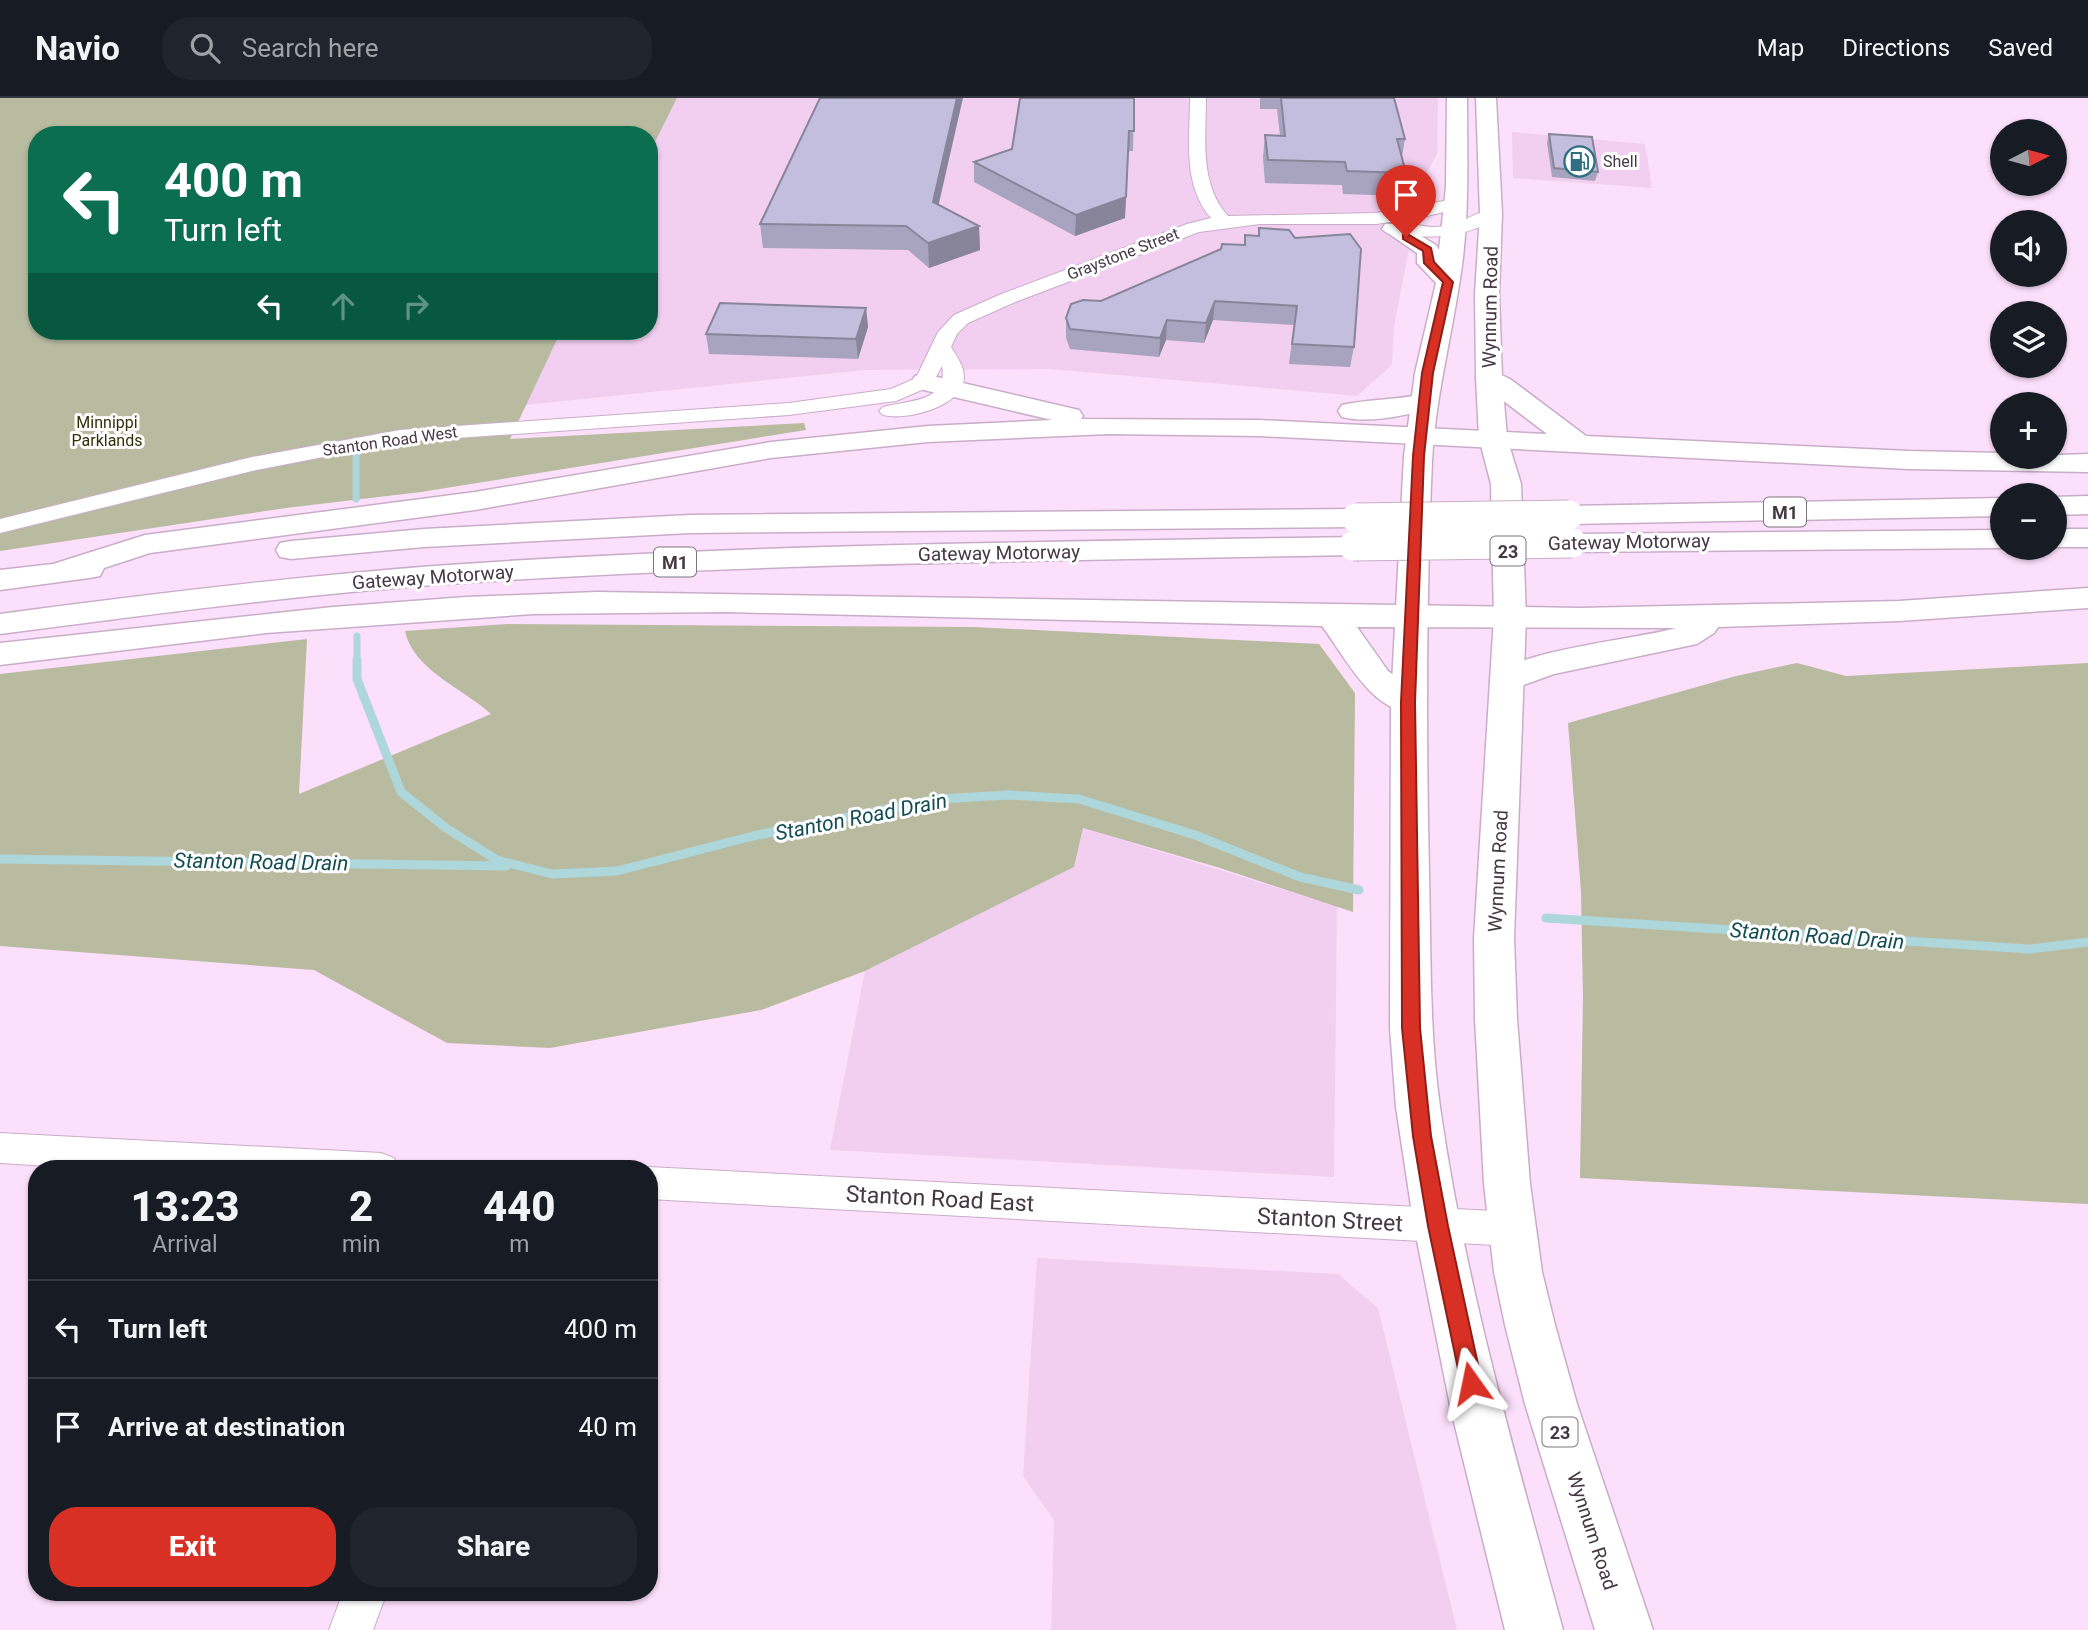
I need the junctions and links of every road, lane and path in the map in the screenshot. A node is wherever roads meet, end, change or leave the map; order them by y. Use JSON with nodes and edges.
{"nodes":[{"id":1,"x":1198,"y":98,"type":"edge"},
{"id":2,"x":1457,"y":98,"type":"edge"},
{"id":3,"x":1486,"y":98,"type":"edge"},
{"id":4,"x":1455,"y":204,"type":"junction"},
{"id":5,"x":1491,"y":214,"type":"junction"},
{"id":6,"x":1329,"y":220,"type":"junction"},
{"id":7,"x":1223,"y":221,"type":"junction"},
{"id":8,"x":1393,"y":229,"type":"junction"},
{"id":9,"x":1453,"y":232,"type":"junction"},
{"id":10,"x":1448,"y":282,"type":"junction"},
{"id":11,"x":942,"y":348,"type":"junction"},
{"id":12,"x":1489,"y":377,"type":"junction"},
{"id":13,"x":924,"y":382,"type":"junction"},
{"id":14,"x":951,"y":387,"type":"junction"},
{"id":15,"x":1423,"y":402,"type":"junction"},
{"id":16,"x":789,"y":409,"type":"junction"},
{"id":17,"x":1108,"y":426,"type":"junction"},
{"id":18,"x":1259,"y":428,"type":"junction"},
{"id":19,"x":1420,"y":435,"type":"junction"},
{"id":20,"x":1493,"y":438,"type":"junction"},
{"id":21,"x":1578,"y":443,"type":"junction"},
{"id":22,"x":2088,"y":463,"type":"edge"},
{"id":23,"x":2088,"y":505,"type":"edge"},
{"id":24,"x":2067,"y":506,"type":"edge"},
{"id":25,"x":1990,"y":508,"type":"edge"},
{"id":26,"x":0,"y":526,"type":"edge"},
{"id":27,"x":1570,"y":529,"type":"junction"},
{"id":28,"x":1354,"y":532,"type":"junction"},
{"id":29,"x":2067,"y":538,"type":"edge"},
{"id":30,"x":2088,"y":538,"type":"edge"},
{"id":31,"x":1990,"y":539,"type":"edge"},
{"id":32,"x":63,"y":571,"type":"junction"},
{"id":33,"x":0,"y":580,"type":"edge"},
{"id":34,"x":2088,"y":598,"type":"edge"},
{"id":35,"x":1331,"y":616,"type":"junction"},
{"id":36,"x":1719,"y":616,"type":"junction"},
{"id":37,"x":1412,"y":617,"type":"junction"},
{"id":38,"x":1510,"y":617,"type":"junction"},
{"id":39,"x":0,"y":624,"type":"edge"},
{"id":40,"x":0,"y":654,"type":"edge"},
{"id":41,"x":1507,"y":680,"type":"junction"},
{"id":42,"x":1408,"y":702,"type":"junction"},
{"id":43,"x":0,"y":1148,"type":"edge"},
{"id":44,"x":218,"y":1160,"type":"edge"},
{"id":45,"x":658,"y":1184,"type":"edge"},
{"id":46,"x":1231,"y":1215,"type":"joint"},
{"id":47,"x":1438,"y":1226,"type":"junction"},
{"id":48,"x":1513,"y":1229,"type":"junction"},
{"id":49,"x":362,"y":1601,"type":"edge"},
{"id":50,"x":351,"y":1630,"type":"edge"},
{"id":51,"x":1534,"y":1630,"type":"edge"},
{"id":52,"x":1624,"y":1630,"type":"edge"}],
"edges":[{"from":1,"to":7,"type":"street"},
{"from":2,"to":4,"type":"main road","name":"Wynnum Road"},
{"from":3,"to":5,"type":"main road","name":"Wynnum Road","number":"23"},
{"from":4,"to":6,"type":"street","name":"Graystone Street"},
{"from":4,"to":9,"type":"main road","name":"Wynnum Road"},
{"from":5,"to":9,"type":"street","name":"Graystone Street"},
{"from":5,"to":12,"type":"main road","name":"Wynnum Road","number":"23"},
{"from":6,"to":7,"type":"street","name":"Graystone Street"},
{"from":6,"to":8,"type":"street","name":"Graystone Street"},
{"from":7,"to":11,"type":"street","name":"Graystone Street"},
{"from":8,"to":9,"type":"street","name":"Graystone Street"},
{"from":8,"to":10,"type":"main road"},
{"from":9,"to":10,"type":"main road","name":"Wynnum Road"},
{"from":10,"to":15,"type":"main road","name":"Wynnum Road"},
{"from":11,"to":13,"type":"street","name":"Graystone Street"},
{"from":11,"to":14,"type":"street"},
{"from":12,"to":20,"type":"main road","name":"Wynnum Road","number":"23"},
{"from":12,"to":21,"type":"main road"},
{"from":13,"to":14,"type":"main road"},
{"from":13,"to":16,"type":"street","name":"Stanton Road West"},
{"from":14,"to":16,"type":"street","name":"Stanton Road West"},
{"from":14,"to":17,"type":"main road"},
{"from":15,"to":18,"type":"main road"},
{"from":15,"to":19,"type":"main road","name":"Wynnum Road"},
{"from":16,"to":26,"type":"street","name":"Stanton Road West"},
{"from":17,"to":18,"type":"main road"},
{"from":17,"to":32,"type":"main road"},
{"from":18,"to":19,"type":"main road"},
{"from":19,"to":20,"type":"main road"},
{"from":19,"to":37,"type":"main road","name":"Wynnum Road"},
{"from":20,"to":21,"type":"main road"},
{"from":20,"to":38,"type":"main road","name":"Wynnum Road","number":"23"},
{"from":21,"to":22,"type":"main road"},
{"from":23,"to":24,"type":"main road"},
{"from":25,"to":27,"type":"main road","name":"Gateway Motorway","number":"M1"},
{"from":27,"to":28,"type":"main road","name":"Gateway Motorway","number":"M1","bridge":true},
{"from":27,"to":31,"type":"main road","name":"Gateway Motorway","number":"M1"},
{"from":28,"to":32,"type":"main road","name":"Gateway Motorway","number":"M1"},
{"from":28,"to":39,"type":"main road","name":"Gateway Motorway","number":"M1"},
{"from":29,"to":30,"type":"main road"},
{"from":32,"to":33,"type":"main road","name":"Gateway Motorway","number":"M1"},
{"from":34,"to":36,"type":"main road"},
{"from":35,"to":37,"type":"main road"},
{"from":35,"to":40,"type":"main road"},
{"from":35,"to":42,"type":"main road"},
{"from":36,"to":38,"type":"main road"},
{"from":36,"to":41,"type":"main road"},
{"from":37,"to":38,"type":"main road"},
{"from":37,"to":42,"type":"main road","name":"Wynnum Road"},
{"from":38,"to":41,"type":"main road","name":"Wynnum Road","number":"23"},
{"from":41,"to":48,"type":"main road","name":"Wynnum Road","number":"23"},
{"from":42,"to":47,"type":"main road","name":"Wynnum Road"},
{"from":43,"to":44,"type":"street"},
{"from":45,"to":46,"type":"street","name":"Stanton Road East"},
{"from":46,"to":47,"type":"street","name":"Stanton Street"},
{"from":47,"to":48,"type":"street","name":"Stanton Street"},
{"from":47,"to":51,"type":"main road","name":"Wynnum Road"},
{"from":48,"to":52,"type":"main road","name":"Wynnum Road","number":"23"},
{"from":49,"to":50,"type":"street"}]}
